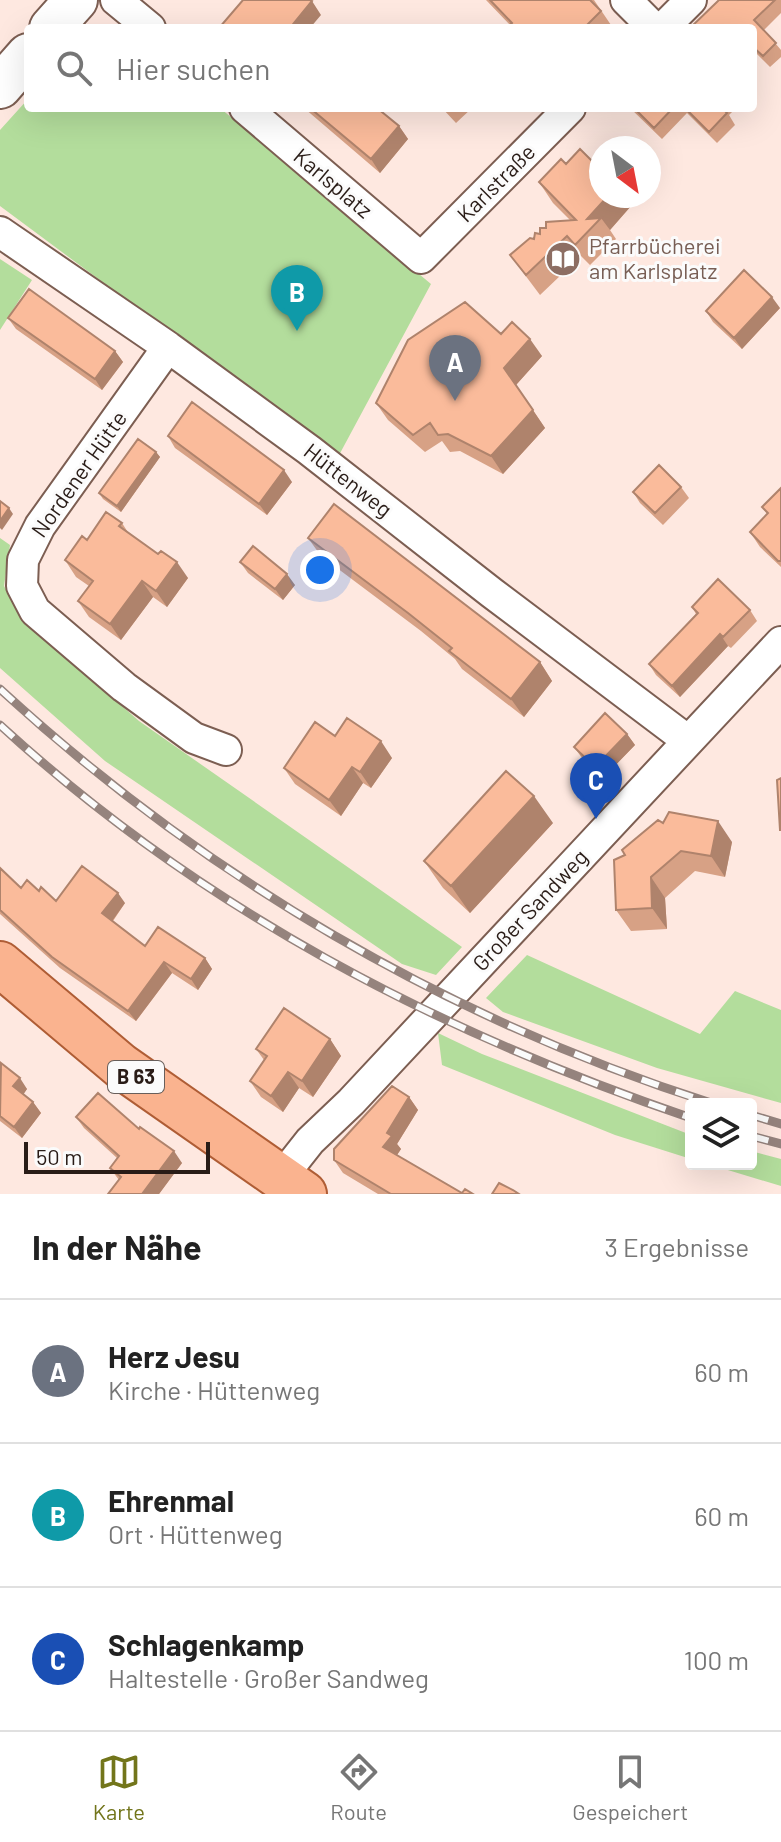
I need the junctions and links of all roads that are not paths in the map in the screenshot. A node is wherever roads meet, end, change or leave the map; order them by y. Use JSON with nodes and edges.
{"nodes":[{"id":1,"x":76,"y":0,"type":"edge"},
{"id":2,"x":116,"y":0,"type":"edge"},
{"id":3,"x":626,"y":0,"type":"edge"},
{"id":4,"x":691,"y":0,"type":"edge"},
{"id":5,"x":55,"y":24,"type":"edge"},
{"id":6,"x":145,"y":24,"type":"edge"},
{"id":7,"x":650,"y":24,"type":"edge"},
{"id":8,"x":667,"y":24,"type":"edge"},
{"id":9,"x":24,"y":60,"type":"edge"},
{"id":10,"x":0,"y":87,"type":"edge"},
{"id":11,"x":250,"y":112,"type":"edge"},
{"id":12,"x":566,"y":112,"type":"edge"},
{"id":13,"x":0,"y":232,"type":"edge"},
{"id":14,"x":421,"y":258,"type":"joint"},
{"id":15,"x":168,"y":347,"type":"junction"},
{"id":16,"x":781,"y":642,"type":"edge"},
{"id":17,"x":687,"y":740,"type":"junction"},
{"id":18,"x":226,"y":750,"type":"dead end"},
{"id":19,"x":0,"y":964,"type":"edge"},
{"id":20,"x":292,"y":1187,"type":"edge"}],
"edges":[{"from":1,"to":5,"type":"main road"},
{"from":2,"to":6,"type":"street"},
{"from":3,"to":7,"type":"street"},
{"from":4,"to":8,"type":"street"},
{"from":9,"to":10,"type":"main road"},
{"from":11,"to":14,"type":"street","name":"Karlsplatz"},
{"from":12,"to":14,"type":"street","name":"Karlstraße"},
{"from":13,"to":15,"type":"street","name":"Hüttenweg"},
{"from":15,"to":17,"type":"street","name":"Hüttenweg"},
{"from":15,"to":18,"type":"street","name":"Nordener Hütte"},
{"from":16,"to":17,"type":"street","name":"Großer Sandweg"},
{"from":17,"to":20,"type":"street","name":"Großer Sandweg"},
{"from":19,"to":20,"type":"main road","number":"B 63"}]}
